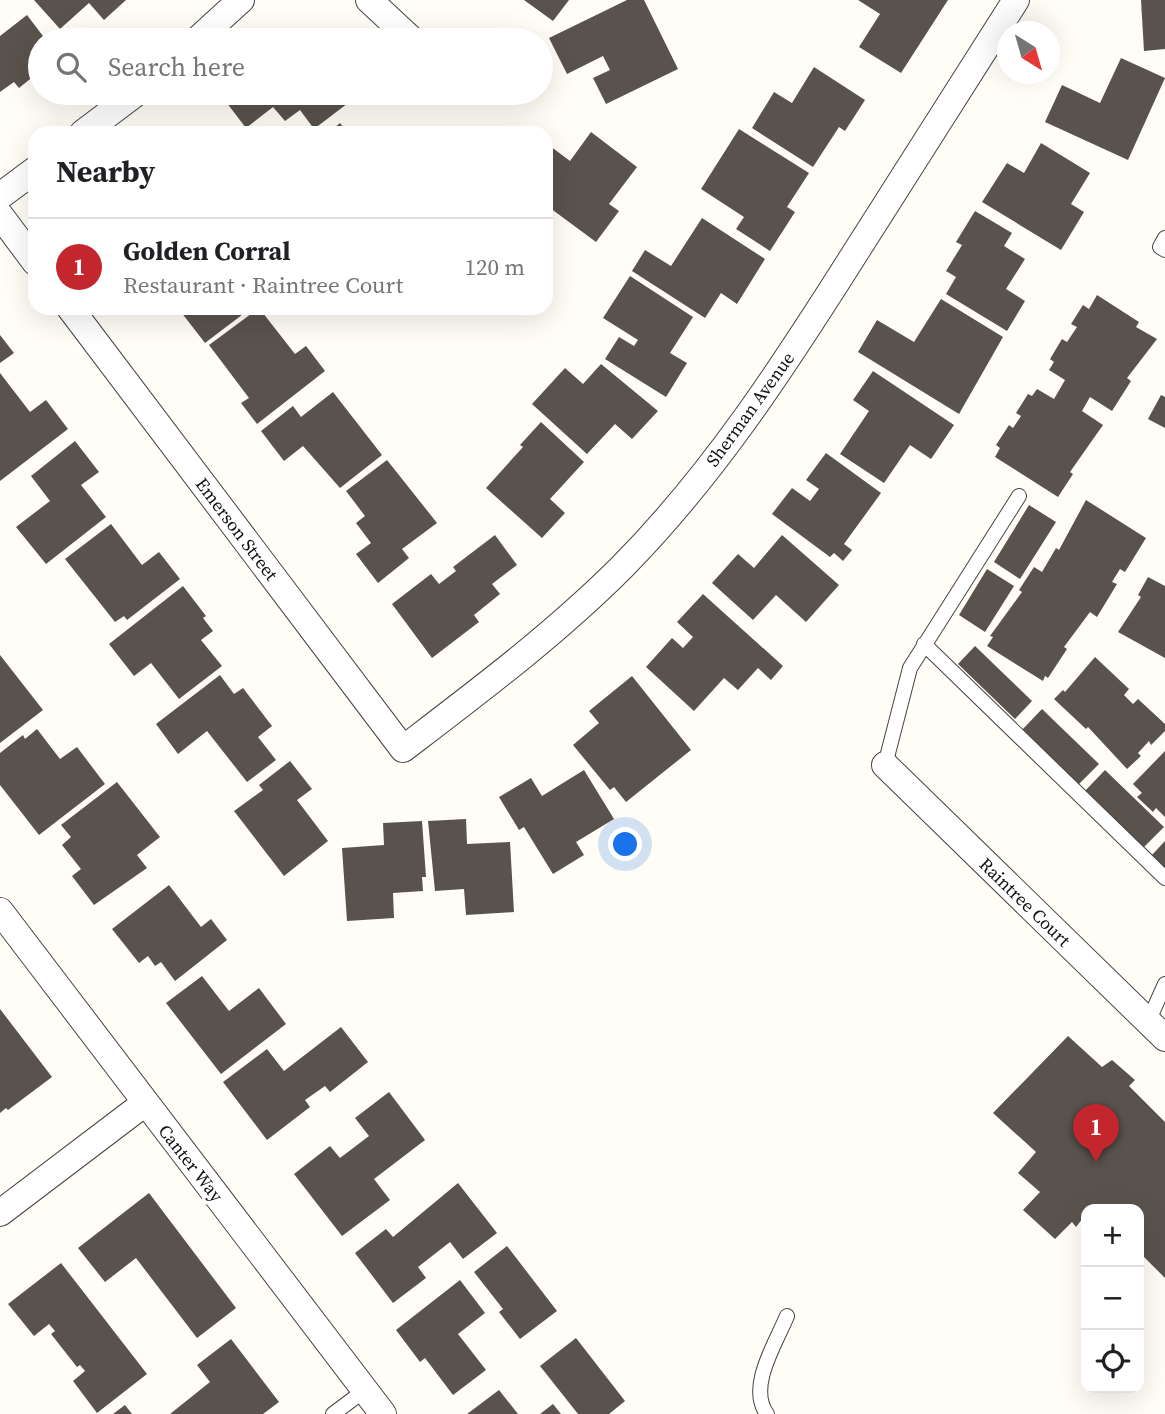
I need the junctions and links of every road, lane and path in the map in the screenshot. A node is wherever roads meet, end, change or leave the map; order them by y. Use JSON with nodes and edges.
{"nodes":[{"id":1,"x":241,"y":0,"type":"edge"},
{"id":2,"x":369,"y":0,"type":"edge"},
{"id":3,"x":1016,"y":0,"type":"edge"},
{"id":4,"x":210,"y":28,"type":"edge"},
{"id":5,"x":399,"y":28,"type":"edge"},
{"id":6,"x":120,"y":105,"type":"edge"},
{"id":7,"x":92,"y":126,"type":"edge"},
{"id":8,"x":28,"y":175,"type":"edge"},
{"id":9,"x":0,"y":196,"type":"edge"},
{"id":10,"x":0,"y":215,"type":"edge"},
{"id":11,"x":1165,"y":238,"type":"edge"},
{"id":12,"x":1165,"y":250,"type":"edge"},
{"id":13,"x":28,"y":253,"type":"edge"},
{"id":14,"x":75,"y":315,"type":"edge"},
{"id":15,"x":1019,"y":496,"type":"dead end"},
{"id":16,"x":924,"y":644,"type":"junction"},
{"id":17,"x":403,"y":749,"type":"joint"},
{"id":18,"x":885,"y":765,"type":"joint"},
{"id":19,"x":1165,"y":878,"type":"edge"},
{"id":20,"x":0,"y":911,"type":"edge"},
{"id":21,"x":1165,"y":984,"type":"edge"},
{"id":22,"x":1157,"y":1030,"type":"edge"},
{"id":23,"x":145,"y":1103,"type":"junction"},
{"id":24,"x":0,"y":1213,"type":"edge"},
{"id":25,"x":787,"y":1316,"type":"dead end"},
{"id":26,"x":365,"y":1390,"type":"junction"},
{"id":27,"x":332,"y":1414,"type":"edge"},
{"id":28,"x":383,"y":1414,"type":"edge"},
{"id":29,"x":767,"y":1414,"type":"edge"}],
"edges":[{"from":1,"to":4,"type":"street"},
{"from":2,"to":5,"type":"street"},
{"from":3,"to":17,"type":"street","name":"Sherman Avenue"},
{"from":6,"to":7,"type":"street"},
{"from":8,"to":9,"type":"street"},
{"from":10,"to":13,"type":"street"},
{"from":11,"to":12,"type":"lane"},
{"from":14,"to":17,"type":"street","name":"Emerson Street"},
{"from":15,"to":16,"type":"lane"},
{"from":16,"to":18,"type":"lane"},
{"from":16,"to":19,"type":"lane"},
{"from":18,"to":22,"type":"street","name":"Raintree Court"},
{"from":20,"to":23,"type":"street","name":"Canter Way"},
{"from":21,"to":22,"type":"lane"},
{"from":23,"to":24,"type":"street"},
{"from":23,"to":26,"type":"street","name":"Canter Way"},
{"from":25,"to":29,"type":"lane"},
{"from":26,"to":27,"type":"lane"},
{"from":26,"to":28,"type":"street","name":"Canter Way"}]}
